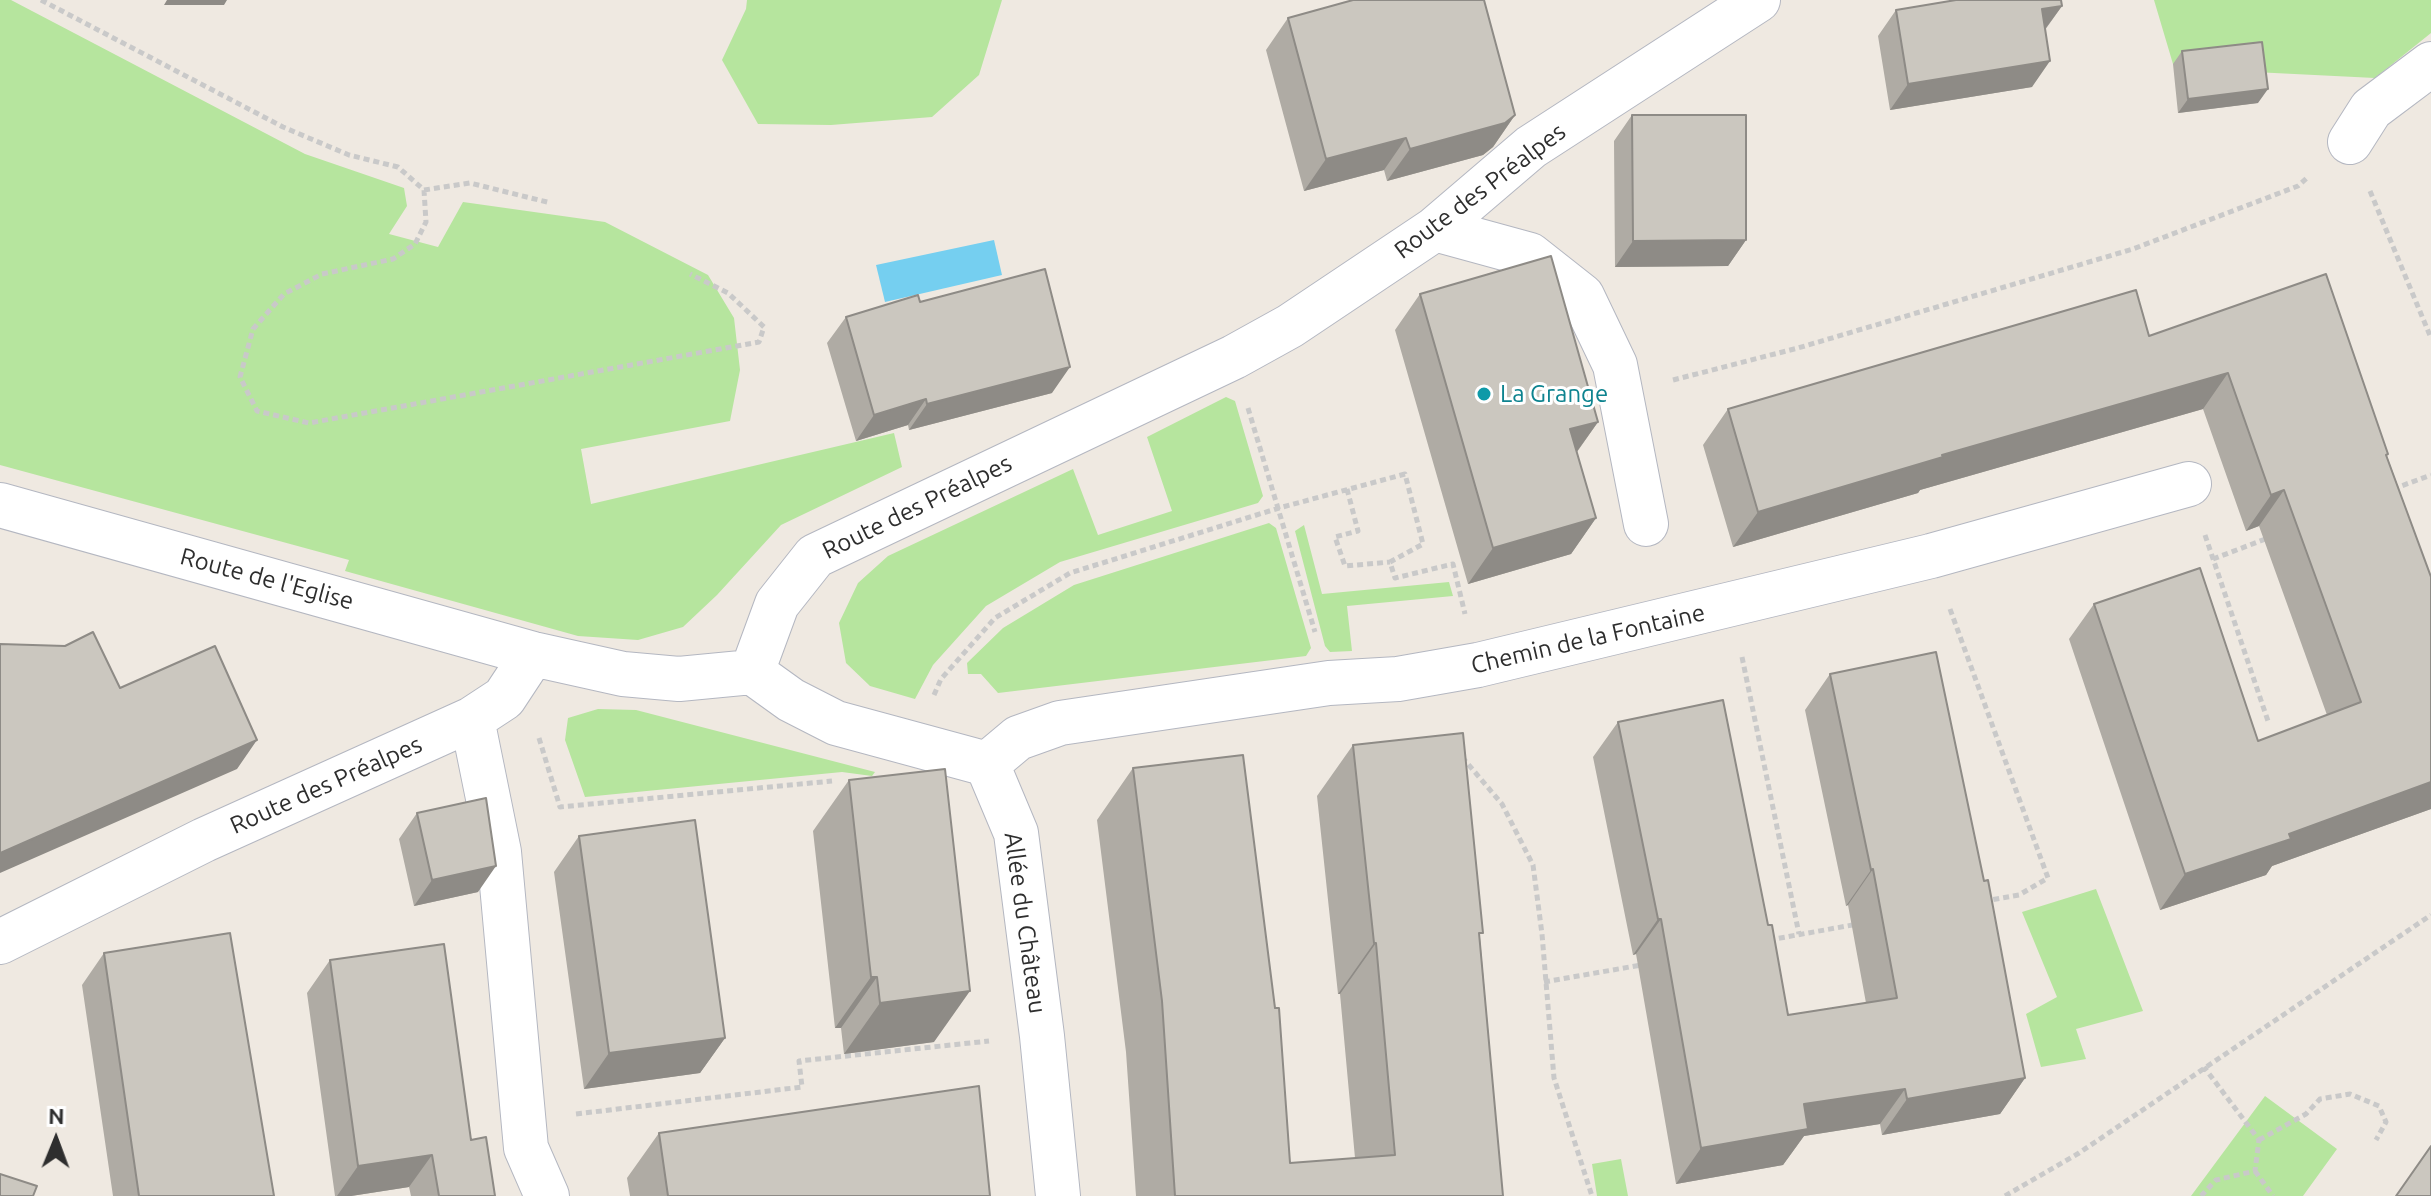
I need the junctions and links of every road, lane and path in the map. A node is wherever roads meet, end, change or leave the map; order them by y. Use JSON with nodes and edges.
{"nodes":[{"id":1,"x":41,"y":0,"type":"edge"},
{"id":2,"x":1758,"y":0,"type":"edge"},
{"id":3,"x":2431,"y":64,"type":"edge"},
{"id":4,"x":2352,"y":148,"type":"junction"},
{"id":5,"x":424,"y":190,"type":"junction"},
{"id":6,"x":551,"y":203,"type":"dead end"},
{"id":7,"x":1435,"y":229,"type":"junction"},
{"id":8,"x":690,"y":274,"type":"dead end"},
{"id":9,"x":2431,"y":338,"type":"edge"},
{"id":10,"x":1234,"y":357,"type":"junction"},
{"id":11,"x":1620,"y":393,"type":"junction"},
{"id":12,"x":2431,"y":475,"type":"edge"},
{"id":13,"x":2189,"y":484,"type":"joint"},
{"id":14,"x":1347,"y":489,"type":"junction"},
{"id":15,"x":2387,"y":492,"type":"edge"},
{"id":16,"x":0,"y":505,"type":"edge"},
{"id":17,"x":1279,"y":508,"type":"junction"},
{"id":18,"x":1646,"y":524,"type":"dead end"},
{"id":19,"x":2271,"y":536,"type":"edge"},
{"id":20,"x":1931,"y":556,"type":"junction"},
{"id":21,"x":2213,"y":559,"type":"junction"},
{"id":22,"x":1390,"y":562,"type":"junction"},
{"id":23,"x":1441,"y":567,"type":"dead end"},
{"id":24,"x":1731,"y":606,"type":"junction"},
{"id":25,"x":533,"y":654,"type":"junction"},
{"id":26,"x":752,"y":672,"type":"junction"},
{"id":27,"x":1329,"y":683,"type":"junction"},
{"id":28,"x":488,"y":709,"type":"junction"},
{"id":29,"x":2269,"y":724,"type":"dead end"},
{"id":30,"x":914,"y":742,"type":"junction"},
{"id":31,"x":1455,"y":747,"type":"edge"},
{"id":32,"x":987,"y":764,"type":"junction"},
{"id":33,"x":836,"y":781,"type":"dead end"},
{"id":34,"x":1972,"y":904,"type":"edge"},
{"id":35,"x":2431,"y":915,"type":"edge"},
{"id":36,"x":1862,"y":923,"type":"dead end"},
{"id":37,"x":1799,"y":934,"type":"junction"},
{"id":38,"x":0,"y":942,"type":"edge"},
{"id":39,"x":1755,"y":943,"type":"edge"},
{"id":40,"x":1653,"y":963,"type":"dead end"},
{"id":41,"x":1544,"y":982,"type":"junction"},
{"id":42,"x":1042,"y":1036,"type":"junction"},
{"id":43,"x":2204,"y":1067,"type":"junction"},
{"id":44,"x":524,"y":1120,"type":"junction"},
{"id":45,"x":2259,"y":1140,"type":"junction"},
{"id":46,"x":2376,"y":1140,"type":"dead end"},
{"id":47,"x":2255,"y":1171,"type":"junction"},
{"id":48,"x":547,"y":1196,"type":"edge"},
{"id":49,"x":1058,"y":1196,"type":"edge"},
{"id":50,"x":1592,"y":1196,"type":"edge"},
{"id":51,"x":2005,"y":1196,"type":"edge"},
{"id":52,"x":2201,"y":1196,"type":"edge"},
{"id":53,"x":2273,"y":1196,"type":"edge"}],
"edges":[{"from":1,"to":5,"type":"path"},
{"from":2,"to":7,"type":"street","name":"Route des Préalpes"},
{"from":3,"to":4,"type":"street"},
{"from":4,"to":9,"type":"path"},
{"from":4,"to":11,"type":"path"},
{"from":5,"to":6,"type":"path"},
{"from":5,"to":8,"type":"path"},
{"from":7,"to":10,"type":"street","name":"Route des Préalpes"},
{"from":7,"to":11,"type":"street"},
{"from":10,"to":17,"type":"path"},
{"from":10,"to":26,"type":"street","name":"Route des Préalpes"},
{"from":11,"to":18,"type":"street"},
{"from":12,"to":15,"type":"path"},
{"from":13,"to":20,"type":"street","name":"Chemin de la Fontaine"},
{"from":13,"to":21,"type":"path"},
{"from":14,"to":17,"type":"path"},
{"from":14,"to":22,"type":"path"},
{"from":14,"to":22,"type":"path"},
{"from":16,"to":25,"type":"street","name":"Route de l'Eglise"},
{"from":17,"to":27,"type":"path"},
{"from":17,"to":30,"type":"path"},
{"from":19,"to":21,"type":"path"},
{"from":20,"to":24,"type":"street","name":"Chemin de la Fontaine"},
{"from":20,"to":34,"type":"path"},
{"from":21,"to":29,"type":"path"},
{"from":22,"to":23,"type":"path"},
{"from":24,"to":27,"type":"street","name":"Chemin de la Fontaine"},
{"from":24,"to":37,"type":"path"},
{"from":25,"to":26,"type":"street"},
{"from":25,"to":28,"type":"street"},
{"from":26,"to":30,"type":"street"},
{"from":27,"to":32,"type":"street","name":"Chemin de la Fontaine"},
{"from":28,"to":33,"type":"path"},
{"from":28,"to":38,"type":"street","name":"Route des Préalpes"},
{"from":28,"to":44,"type":"street"},
{"from":30,"to":32,"type":"street"},
{"from":31,"to":41,"type":"path"},
{"from":32,"to":42,"type":"street","name":"Allée du Château"},
{"from":35,"to":43,"type":"path"},
{"from":36,"to":37,"type":"path"},
{"from":37,"to":39,"type":"path"},
{"from":40,"to":41,"type":"path"},
{"from":41,"to":50,"type":"path"},
{"from":42,"to":44,"type":"path"},
{"from":42,"to":49,"type":"street","name":"Allée du Château"},
{"from":43,"to":45,"type":"path"},
{"from":43,"to":51,"type":"path"},
{"from":44,"to":48,"type":"street"},
{"from":45,"to":46,"type":"path"},
{"from":45,"to":47,"type":"path"},
{"from":47,"to":52,"type":"path"},
{"from":47,"to":53,"type":"path"}]}
